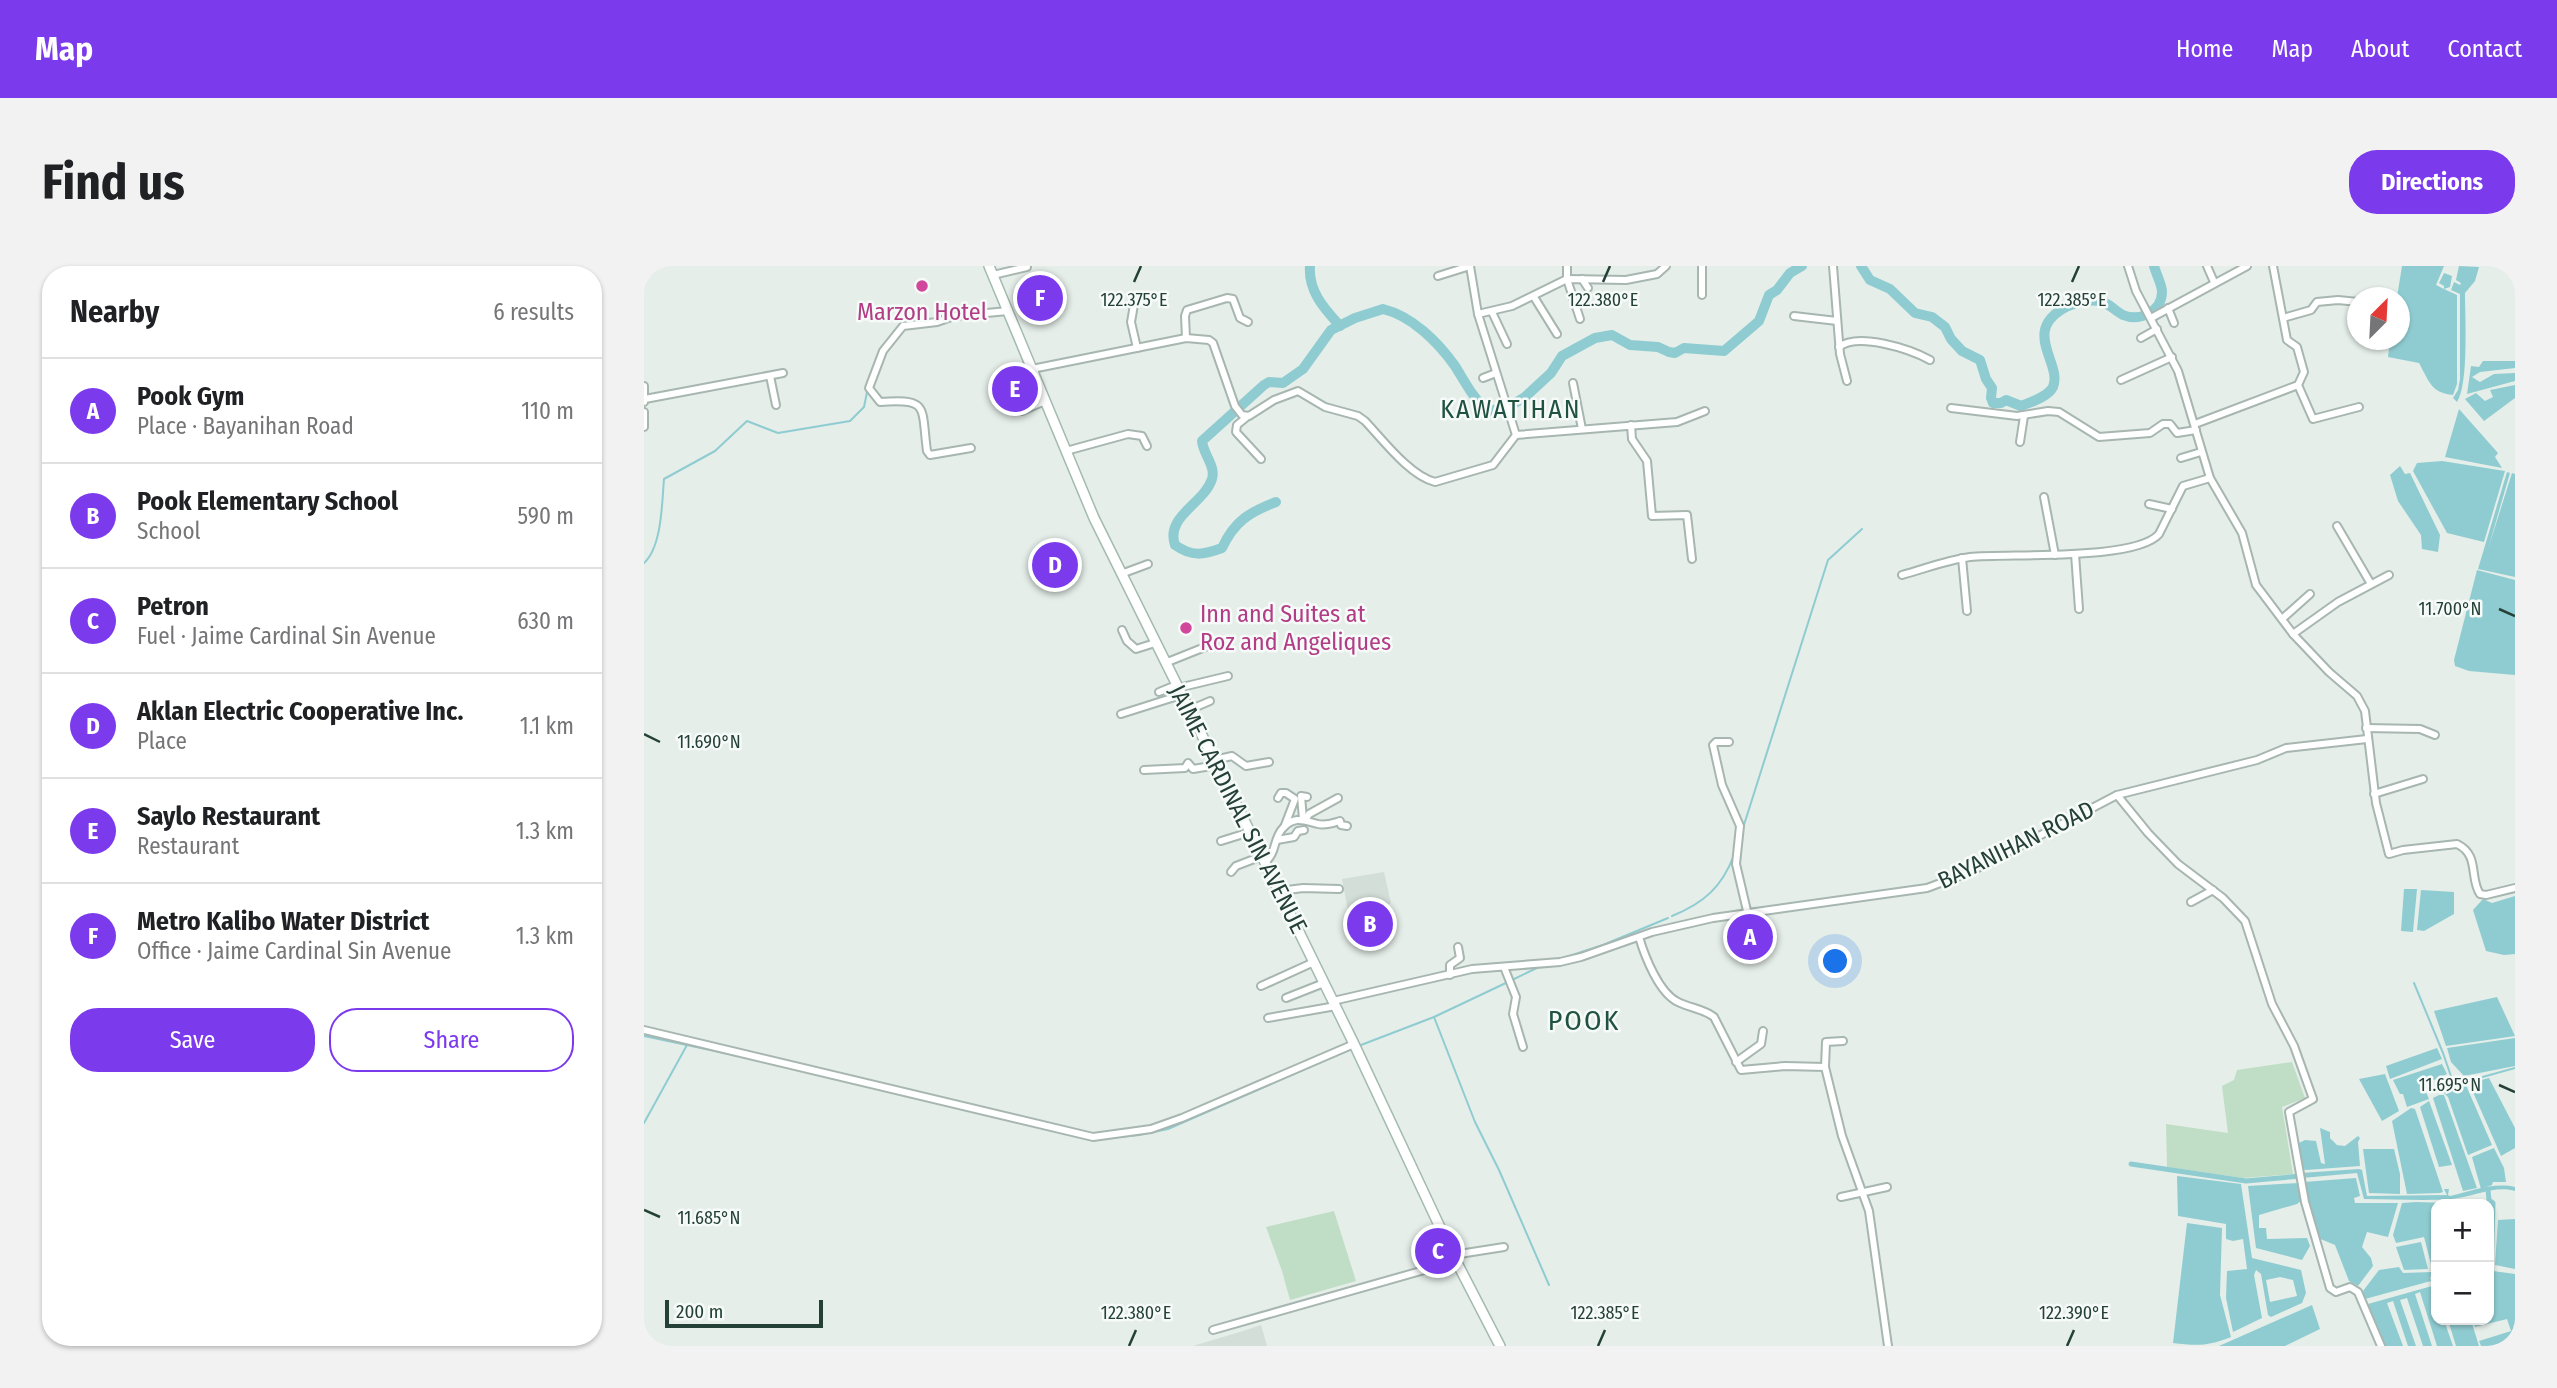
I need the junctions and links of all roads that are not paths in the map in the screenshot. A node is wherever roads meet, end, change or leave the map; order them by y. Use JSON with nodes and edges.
{"nodes":[{"id":1,"x":1470,"y":266,"type":"edge"},
{"id":2,"x":1567,"y":266,"type":"edge"},
{"id":3,"x":1666,"y":266,"type":"edge"},
{"id":4,"x":1702,"y":266,"type":"edge"},
{"id":5,"x":1833,"y":266,"type":"edge"},
{"id":6,"x":2129,"y":266,"type":"edge"},
{"id":7,"x":2207,"y":266,"type":"edge"},
{"id":8,"x":2247,"y":266,"type":"edge"},
{"id":9,"x":2273,"y":266,"type":"edge"},
{"id":10,"x":1027,"y":267,"type":"edge"},
{"id":11,"x":991,"y":271,"type":"edge"},
{"id":12,"x":1438,"y":276,"type":"dead end"},
{"id":13,"x":1567,"y":279,"type":"junction"},
{"id":14,"x":1582,"y":279,"type":"junction"},
{"id":15,"x":2214,"y":282,"type":"junction"},
{"id":16,"x":1588,"y":288,"type":"dead end"},
{"id":17,"x":1702,"y":295,"type":"dead end"},
{"id":18,"x":1534,"y":297,"type":"junction"},
{"id":19,"x":1135,"y":299,"type":"dead end"},
{"id":20,"x":2347,"y":301,"type":"edge"},
{"id":21,"x":2168,"y":308,"type":"junction"},
{"id":22,"x":1008,"y":311,"type":"junction"},
{"id":23,"x":1492,"y":312,"type":"junction"},
{"id":24,"x":1478,"y":314,"type":"junction"},
{"id":25,"x":1794,"y":316,"type":"dead end"},
{"id":26,"x":2151,"y":316,"type":"junction"},
{"id":27,"x":2283,"y":318,"type":"junction"},
{"id":28,"x":1580,"y":320,"type":"dead end"},
{"id":29,"x":1837,"y":321,"type":"junction"},
{"id":30,"x":1248,"y":322,"type":"dead end"},
{"id":31,"x":2174,"y":323,"type":"dead end"},
{"id":32,"x":2157,"y":329,"type":"junction"},
{"id":33,"x":1557,"y":334,"type":"dead end"},
{"id":34,"x":1186,"y":338,"type":"junction"},
{"id":35,"x":2141,"y":338,"type":"dead end"},
{"id":36,"x":1507,"y":344,"type":"dead end"},
{"id":37,"x":1839,"y":347,"type":"junction"},
{"id":38,"x":1137,"y":348,"type":"junction"},
{"id":39,"x":2172,"y":357,"type":"junction"},
{"id":40,"x":1930,"y":360,"type":"dead end"},
{"id":41,"x":1032,"y":369,"type":"junction"},
{"id":42,"x":783,"y":373,"type":"dead end"},
{"id":43,"x":1496,"y":373,"type":"junction"},
{"id":44,"x":769,"y":376,"type":"junction"},
{"id":45,"x":1483,"y":378,"type":"dead end"},
{"id":46,"x":2120,"y":380,"type":"dead end"},
{"id":47,"x":1847,"y":382,"type":"dead end"},
{"id":48,"x":1573,"y":383,"type":"dead end"},
{"id":49,"x":2298,"y":384,"type":"junction"},
{"id":50,"x":644,"y":387,"type":"edge"},
{"id":51,"x":645,"y":400,"type":"edge"},
{"id":52,"x":1045,"y":401,"type":"junction"},
{"id":53,"x":776,"y":405,"type":"dead end"},
{"id":54,"x":2359,"y":407,"type":"dead end"},
{"id":55,"x":1951,"y":408,"type":"dead end"},
{"id":56,"x":1022,"y":411,"type":"dead end"},
{"id":57,"x":1705,"y":411,"type":"dead end"},
{"id":58,"x":644,"y":412,"type":"edge"},
{"id":59,"x":1248,"y":416,"type":"junction"},
{"id":60,"x":2024,"y":416,"type":"junction"},
{"id":61,"x":1631,"y":425,"type":"junction"},
{"id":62,"x":644,"y":427,"type":"edge"},
{"id":63,"x":2196,"y":427,"type":"junction"},
{"id":64,"x":1582,"y":429,"type":"junction"},
{"id":65,"x":1517,"y":435,"type":"junction"},
{"id":66,"x":2020,"y":442,"type":"dead end"},
{"id":67,"x":1147,"y":446,"type":"dead end"},
{"id":68,"x":971,"y":448,"type":"dead end"},
{"id":69,"x":1066,"y":451,"type":"junction"},
{"id":70,"x":2201,"y":452,"type":"junction"},
{"id":71,"x":2181,"y":458,"type":"dead end"},
{"id":72,"x":1261,"y":459,"type":"dead end"},
{"id":73,"x":2210,"y":478,"type":"junction"},
{"id":74,"x":2043,"y":497,"type":"dead end"},
{"id":75,"x":2149,"y":504,"type":"dead end"},
{"id":76,"x":2172,"y":509,"type":"junction"},
{"id":77,"x":2337,"y":526,"type":"dead end"},
{"id":78,"x":2075,"y":554,"type":"junction"},
{"id":79,"x":2055,"y":555,"type":"junction"},
{"id":80,"x":1962,"y":558,"type":"junction"},
{"id":81,"x":1692,"y":559,"type":"dead end"},
{"id":82,"x":1147,"y":564,"type":"dead end"},
{"id":83,"x":1121,"y":574,"type":"junction"},
{"id":84,"x":1902,"y":575,"type":"dead end"},
{"id":85,"x":2389,"y":575,"type":"dead end"},
{"id":86,"x":2371,"y":584,"type":"junction"},
{"id":87,"x":2310,"y":594,"type":"dead end"},
{"id":88,"x":2079,"y":609,"type":"dead end"},
{"id":89,"x":1967,"y":611,"type":"dead end"},
{"id":90,"x":2282,"y":619,"type":"junction"},
{"id":91,"x":1122,"y":630,"type":"dead end"},
{"id":92,"x":2293,"y":634,"type":"junction"},
{"id":93,"x":1155,"y":643,"type":"junction"},
{"id":94,"x":1215,"y":643,"type":"dead end"},
{"id":95,"x":1165,"y":663,"type":"junction"},
{"id":96,"x":1228,"y":676,"type":"dead end"},
{"id":97,"x":1178,"y":689,"type":"junction"},
{"id":98,"x":1159,"y":692,"type":"dead end"},
{"id":99,"x":1210,"y":701,"type":"dead end"},
{"id":100,"x":1189,"y":710,"type":"junction"},
{"id":101,"x":1121,"y":714,"type":"dead end"},
{"id":102,"x":2366,"y":727,"type":"junction"},
{"id":103,"x":2435,"y":735,"type":"dead end"},
{"id":104,"x":2367,"y":739,"type":"junction"},
{"id":105,"x":1729,"y":742,"type":"dead end"},
{"id":106,"x":1269,"y":762,"type":"dead end"},
{"id":107,"x":1215,"y":763,"type":"junction"},
{"id":108,"x":1144,"y":770,"type":"dead end"},
{"id":109,"x":2423,"y":779,"type":"dead end"},
{"id":110,"x":2375,"y":794,"type":"junction"},
{"id":111,"x":2117,"y":795,"type":"junction"},
{"id":112,"x":1307,"y":797,"type":"dead end"},
{"id":113,"x":1278,"y":798,"type":"dead end"},
{"id":114,"x":1338,"y":798,"type":"dead end"},
{"id":115,"x":1305,"y":819,"type":"junction"},
{"id":116,"x":1284,"y":826,"type":"junction"},
{"id":117,"x":1347,"y":826,"type":"dead end"},
{"id":118,"x":1304,"y":830,"type":"dead end"},
{"id":119,"x":1250,"y":832,"type":"junction"},
{"id":120,"x":1277,"y":840,"type":"junction"},
{"id":121,"x":1221,"y":841,"type":"dead end"},
{"id":122,"x":1264,"y":859,"type":"junction"},
{"id":123,"x":1231,"y":872,"type":"dead end"},
{"id":124,"x":2515,"y":888,"type":"edge"},
{"id":125,"x":1339,"y":889,"type":"dead end"},
{"id":126,"x":2213,"y":890,"type":"junction"},
{"id":127,"x":1279,"y":891,"type":"junction"},
{"id":128,"x":2191,"y":902,"type":"dead end"},
{"id":129,"x":1748,"y":915,"type":"junction"},
{"id":130,"x":1639,"y":937,"type":"junction"},
{"id":131,"x":1458,"y":947,"type":"dead end"},
{"id":132,"x":1314,"y":962,"type":"junction"},
{"id":133,"x":1504,"y":967,"type":"junction"},
{"id":134,"x":1450,"y":975,"type":"junction"},
{"id":135,"x":1324,"y":983,"type":"junction"},
{"id":136,"x":1261,"y":986,"type":"dead end"},
{"id":137,"x":1286,"y":998,"type":"dead end"},
{"id":138,"x":1334,"y":1003,"type":"junction"},
{"id":139,"x":1268,"y":1018,"type":"dead end"},
{"id":140,"x":644,"y":1030,"type":"edge"},
{"id":141,"x":1763,"y":1031,"type":"dead end"},
{"id":142,"x":1843,"y":1041,"type":"dead end"},
{"id":143,"x":1354,"y":1044,"type":"junction"},
{"id":144,"x":1523,"y":1047,"type":"dead end"},
{"id":145,"x":1736,"y":1062,"type":"junction"},
{"id":146,"x":1825,"y":1067,"type":"junction"},
{"id":147,"x":1886,"y":1187,"type":"dead end"},
{"id":148,"x":1864,"y":1194,"type":"junction"},
{"id":149,"x":1840,"y":1197,"type":"dead end"},
{"id":150,"x":1504,"y":1247,"type":"dead end"},
{"id":151,"x":1454,"y":1258,"type":"junction"},
{"id":152,"x":1213,"y":1330,"type":"dead end"},
{"id":153,"x":1500,"y":1346,"type":"edge"},
{"id":154,"x":1888,"y":1346,"type":"edge"},
{"id":155,"x":2381,"y":1346,"type":"edge"}],
"edges":[{"from":1,"to":12,"type":"street"},
{"from":1,"to":24,"type":"street"},
{"from":2,"to":13,"type":"street"},
{"from":3,"to":14,"type":"street"},
{"from":4,"to":17,"type":"street"},
{"from":5,"to":29,"type":"street"},
{"from":6,"to":26,"type":"street"},
{"from":7,"to":15,"type":"street"},
{"from":8,"to":15,"type":"street"},
{"from":9,"to":27,"type":"street"},
{"from":10,"to":11,"type":"street"},
{"from":11,"to":22,"type":"main road","name":"JAIME CARDINAL SIN AVENUE"},
{"from":13,"to":14,"type":"street"},
{"from":13,"to":18,"type":"street"},
{"from":13,"to":28,"type":"street"},
{"from":14,"to":16,"type":"street"},
{"from":15,"to":21,"type":"street"},
{"from":18,"to":23,"type":"street"},
{"from":18,"to":33,"type":"street"},
{"from":19,"to":38,"type":"street"},
{"from":20,"to":27,"type":"street"},
{"from":21,"to":26,"type":"street"},
{"from":21,"to":31,"type":"street"},
{"from":22,"to":41,"type":"main road","name":"JAIME CARDINAL SIN AVENUE"},
{"from":22,"to":68,"type":"street"},
{"from":23,"to":24,"type":"street"},
{"from":23,"to":36,"type":"street"},
{"from":24,"to":43,"type":"street"},
{"from":25,"to":29,"type":"street"},
{"from":26,"to":32,"type":"street"},
{"from":27,"to":49,"type":"street"},
{"from":29,"to":37,"type":"street"},
{"from":30,"to":34,"type":"street"},
{"from":32,"to":35,"type":"street"},
{"from":32,"to":39,"type":"street"},
{"from":34,"to":38,"type":"street"},
{"from":34,"to":59,"type":"street"},
{"from":37,"to":40,"type":"street"},
{"from":37,"to":47,"type":"street"},
{"from":38,"to":41,"type":"street"},
{"from":39,"to":46,"type":"street"},
{"from":39,"to":63,"type":"street"},
{"from":41,"to":52,"type":"main road","name":"JAIME CARDINAL SIN AVENUE"},
{"from":42,"to":44,"type":"street"},
{"from":43,"to":45,"type":"street"},
{"from":43,"to":65,"type":"street"},
{"from":44,"to":51,"type":"street"},
{"from":44,"to":53,"type":"street"},
{"from":48,"to":64,"type":"street"},
{"from":49,"to":54,"type":"street"},
{"from":49,"to":63,"type":"street"},
{"from":50,"to":51,"type":"street"},
{"from":52,"to":56,"type":"street"},
{"from":52,"to":69,"type":"main road","name":"JAIME CARDINAL SIN AVENUE"},
{"from":55,"to":60,"type":"street"},
{"from":57,"to":61,"type":"street"},
{"from":58,"to":62,"type":"street"},
{"from":59,"to":65,"type":"street"},
{"from":59,"to":72,"type":"street"},
{"from":60,"to":63,"type":"street"},
{"from":60,"to":66,"type":"street"},
{"from":61,"to":64,"type":"street"},
{"from":61,"to":81,"type":"street"},
{"from":63,"to":70,"type":"street"},
{"from":64,"to":65,"type":"street"},
{"from":67,"to":69,"type":"street"},
{"from":69,"to":83,"type":"main road","name":"JAIME CARDINAL SIN AVENUE"},
{"from":70,"to":71,"type":"street"},
{"from":70,"to":73,"type":"street"},
{"from":73,"to":76,"type":"street"},
{"from":73,"to":90,"type":"street"},
{"from":74,"to":79,"type":"street"},
{"from":75,"to":76,"type":"street"},
{"from":76,"to":78,"type":"street"},
{"from":77,"to":86,"type":"street"},
{"from":78,"to":79,"type":"street"},
{"from":78,"to":88,"type":"street"},
{"from":79,"to":80,"type":"street"},
{"from":80,"to":84,"type":"street"},
{"from":80,"to":89,"type":"street"},
{"from":82,"to":83,"type":"street"},
{"from":83,"to":93,"type":"main road","name":"JAIME CARDINAL SIN AVENUE"},
{"from":85,"to":86,"type":"street"},
{"from":86,"to":92,"type":"street"},
{"from":87,"to":90,"type":"street"},
{"from":90,"to":92,"type":"street"},
{"from":91,"to":93,"type":"street"},
{"from":92,"to":102,"type":"street"},
{"from":93,"to":95,"type":"main road","name":"JAIME CARDINAL SIN AVENUE"},
{"from":94,"to":95,"type":"street"},
{"from":95,"to":97,"type":"main road","name":"JAIME CARDINAL SIN AVENUE"},
{"from":96,"to":97,"type":"street"},
{"from":97,"to":98,"type":"street"},
{"from":97,"to":100,"type":"main road","name":"JAIME CARDINAL SIN AVENUE"},
{"from":97,"to":101,"type":"street"},
{"from":99,"to":100,"type":"street"},
{"from":100,"to":107,"type":"main road","name":"JAIME CARDINAL SIN AVENUE"},
{"from":102,"to":103,"type":"street"},
{"from":102,"to":104,"type":"street"},
{"from":104,"to":110,"type":"street"},
{"from":104,"to":111,"type":"street","name":"BAYANIHAN ROAD"},
{"from":105,"to":129,"type":"street"},
{"from":106,"to":107,"type":"street"},
{"from":107,"to":108,"type":"street"},
{"from":107,"to":119,"type":"main road","name":"JAIME CARDINAL SIN AVENUE"},
{"from":109,"to":110,"type":"street"},
{"from":110,"to":124,"type":"street"},
{"from":111,"to":126,"type":"street"},
{"from":111,"to":129,"type":"street","name":"BAYANIHAN ROAD"},
{"from":112,"to":115,"type":"street"},
{"from":113,"to":116,"type":"street"},
{"from":114,"to":115,"type":"street"},
{"from":115,"to":116,"type":"street"},
{"from":115,"to":117,"type":"street"},
{"from":116,"to":120,"type":"street"},
{"from":118,"to":120,"type":"street"},
{"from":119,"to":121,"type":"street"},
{"from":119,"to":122,"type":"main road","name":"JAIME CARDINAL SIN AVENUE"},
{"from":120,"to":122,"type":"street"},
{"from":122,"to":123,"type":"street"},
{"from":122,"to":127,"type":"main road","name":"JAIME CARDINAL SIN AVENUE"},
{"from":125,"to":127,"type":"street"},
{"from":126,"to":128,"type":"street"},
{"from":126,"to":155,"type":"street"},
{"from":127,"to":132,"type":"main road","name":"JAIME CARDINAL SIN AVENUE"},
{"from":129,"to":130,"type":"street","name":"BAYANIHAN ROAD"},
{"from":130,"to":133,"type":"street","name":"BAYANIHAN ROAD"},
{"from":130,"to":145,"type":"street"},
{"from":131,"to":134,"type":"street"},
{"from":132,"to":135,"type":"main road","name":"JAIME CARDINAL SIN AVENUE"},
{"from":132,"to":136,"type":"street"},
{"from":133,"to":134,"type":"street","name":"BAYANIHAN ROAD"},
{"from":133,"to":144,"type":"street"},
{"from":134,"to":138,"type":"street","name":"BAYANIHAN ROAD"},
{"from":135,"to":137,"type":"street"},
{"from":135,"to":138,"type":"main road","name":"JAIME CARDINAL SIN AVENUE"},
{"from":138,"to":139,"type":"street","name":"BAYANIHAN ROAD"},
{"from":138,"to":143,"type":"main road","name":"JAIME CARDINAL SIN AVENUE"},
{"from":140,"to":143,"type":"street"},
{"from":141,"to":145,"type":"street"},
{"from":142,"to":146,"type":"street"},
{"from":143,"to":151,"type":"main road","name":"JAIME CARDINAL SIN AVENUE"},
{"from":145,"to":146,"type":"street"},
{"from":146,"to":148,"type":"street"},
{"from":147,"to":148,"type":"street"},
{"from":148,"to":149,"type":"street"},
{"from":148,"to":154,"type":"street"},
{"from":150,"to":151,"type":"street"},
{"from":151,"to":152,"type":"street"},
{"from":151,"to":153,"type":"main road","name":"JAIME CARDINAL SIN AVENUE"}]}
